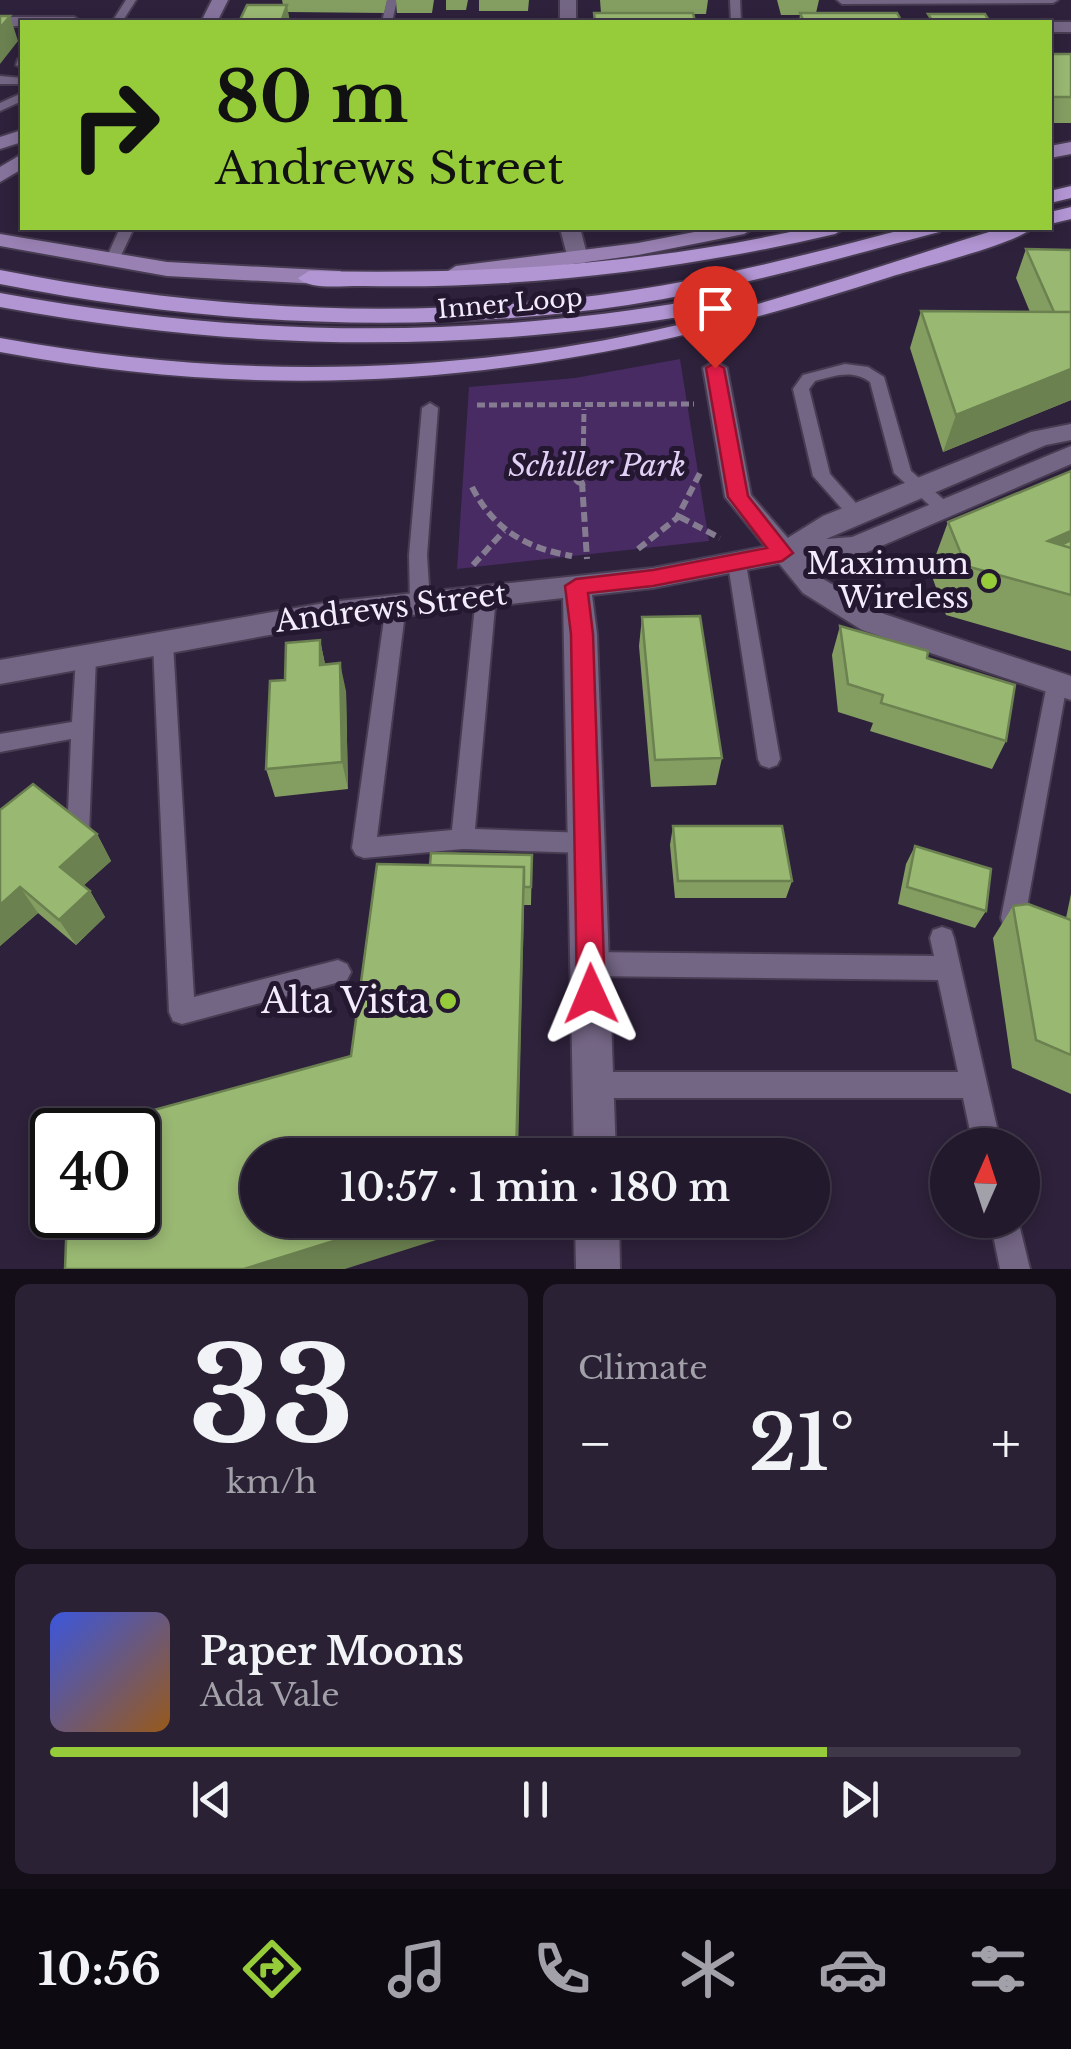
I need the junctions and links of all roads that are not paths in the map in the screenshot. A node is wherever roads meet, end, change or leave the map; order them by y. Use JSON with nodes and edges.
{"nodes":[{"id":1,"x":1053,"y":0,"type":"edge"},
{"id":2,"x":884,"y":1,"type":"edge"},
{"id":3,"x":843,"y":4,"type":"edge"},
{"id":4,"x":1071,"y":192,"type":"edge"},
{"id":5,"x":1055,"y":213,"type":"edge"},
{"id":6,"x":126,"y":230,"type":"edge"},
{"id":7,"x":570,"y":230,"type":"edge"},
{"id":8,"x":733,"y":230,"type":"edge"},
{"id":9,"x":826,"y":230,"type":"edge"},
{"id":10,"x":924,"y":230,"type":"edge"},
{"id":11,"x":1011,"y":230,"type":"edge"},
{"id":12,"x":1013,"y":230,"type":"edge"},
{"id":13,"x":0,"y":240,"type":"edge"},
{"id":14,"x":577,"y":258,"type":"junction"},
{"id":15,"x":112,"y":261,"type":"junction"},
{"id":16,"x":0,"y":277,"type":"edge"},
{"id":17,"x":309,"y":278,"type":"junction"},
{"id":18,"x":0,"y":300,"type":"edge"},
{"id":19,"x":0,"y":345,"type":"edge"},
{"id":20,"x":715,"y":368,"type":"dead end"},
{"id":21,"x":430,"y":408,"type":"dead end"},
{"id":22,"x":1071,"y":432,"type":"edge"},
{"id":23,"x":1071,"y":454,"type":"edge"},
{"id":24,"x":920,"y":489,"type":"junction"},
{"id":25,"x":944,"y":509,"type":"junction"},
{"id":26,"x":857,"y":515,"type":"junction"},
{"id":27,"x":729,"y":551,"type":"junction"},
{"id":28,"x":782,"y":553,"type":"junction"},
{"id":29,"x":582,"y":573,"type":"junction"},
{"id":30,"x":486,"y":596,"type":"junction"},
{"id":31,"x":408,"y":604,"type":"junction"},
{"id":32,"x":164,"y":643,"type":"junction"},
{"id":33,"x":86,"y":657,"type":"junction"},
{"id":34,"x":0,"y":672,"type":"edge"},
{"id":35,"x":1064,"y":686,"type":"edge"},
{"id":36,"x":82,"y":729,"type":"junction"},
{"id":37,"x":0,"y":743,"type":"edge"},
{"id":38,"x":769,"y":760,"type":"dead end"},
{"id":39,"x":78,"y":834,"type":"edge"},
{"id":40,"x":463,"y":840,"type":"junction"},
{"id":41,"x":587,"y":843,"type":"junction"},
{"id":42,"x":1013,"y":918,"type":"edge"},
{"id":43,"x":942,"y":938,"type":"dead end"},
{"id":44,"x":590,"y":964,"type":"junction"},
{"id":45,"x":949,"y":968,"type":"junction"},
{"id":46,"x":338,"y":972,"type":"dead end"},
{"id":47,"x":594,"y":1085,"type":"junction"},
{"id":48,"x":974,"y":1085,"type":"junction"},
{"id":49,"x":983,"y":1128,"type":"edge"},
{"id":50,"x":595,"y":1138,"type":"edge"},
{"id":51,"x":597,"y":1238,"type":"edge"},
{"id":52,"x":1008,"y":1238,"type":"edge"},
{"id":53,"x":598,"y":1269,"type":"edge"},
{"id":54,"x":1015,"y":1269,"type":"edge"}],
"edges":[{"from":1,"to":2,"type":"lane"},
{"from":2,"to":3,"type":"lane"},
{"from":4,"to":5,"type":"highway"},
{"from":6,"to":15,"type":"lane"},
{"from":7,"to":14,"type":"street"},
{"from":8,"to":14,"type":"main road"},
{"from":9,"to":17,"type":"highway"},
{"from":10,"to":16,"type":"highway","name":"Inner Loop"},
{"from":11,"to":18,"type":"highway","name":"Inner Loop"},
{"from":12,"to":19,"type":"highway"},
{"from":13,"to":15,"type":"main road"},
{"from":14,"to":17,"type":"main road"},
{"from":15,"to":17,"type":"main road"},
{"from":20,"to":28,"type":"street"},
{"from":21,"to":31,"type":"lane"},
{"from":22,"to":24,"type":"street","name":"Andrews Street"},
{"from":23,"to":25,"type":"street","name":"Andrews Street"},
{"from":24,"to":25,"type":"lane"},
{"from":24,"to":26,"type":"street","name":"Andrews Street"},
{"from":24,"to":26,"type":"lane"},
{"from":25,"to":28,"type":"street","name":"Andrews Street"},
{"from":26,"to":28,"type":"street","name":"Andrews Street"},
{"from":27,"to":28,"type":"street","name":"Andrews Street"},
{"from":27,"to":29,"type":"street","name":"Andrews Street"},
{"from":27,"to":38,"type":"lane"},
{"from":28,"to":35,"type":"street"},
{"from":29,"to":30,"type":"street","name":"Andrews Street"},
{"from":29,"to":41,"type":"street"},
{"from":30,"to":31,"type":"street","name":"Andrews Street"},
{"from":30,"to":40,"type":"lane"},
{"from":31,"to":32,"type":"street","name":"Andrews Street"},
{"from":31,"to":40,"type":"lane"},
{"from":32,"to":33,"type":"street","name":"Andrews Street"},
{"from":32,"to":46,"type":"lane"},
{"from":33,"to":34,"type":"street","name":"Andrews Street"},
{"from":33,"to":36,"type":"lane"},
{"from":35,"to":42,"type":"lane"},
{"from":36,"to":37,"type":"lane"},
{"from":36,"to":39,"type":"lane"},
{"from":40,"to":41,"type":"lane"},
{"from":41,"to":44,"type":"street"},
{"from":43,"to":45,"type":"lane"},
{"from":44,"to":45,"type":"lane"},
{"from":44,"to":47,"type":"street"},
{"from":45,"to":48,"type":"lane"},
{"from":47,"to":48,"type":"lane"},
{"from":47,"to":50,"type":"street"},
{"from":48,"to":49,"type":"lane"},
{"from":51,"to":53,"type":"street"},
{"from":52,"to":54,"type":"lane"}]}
